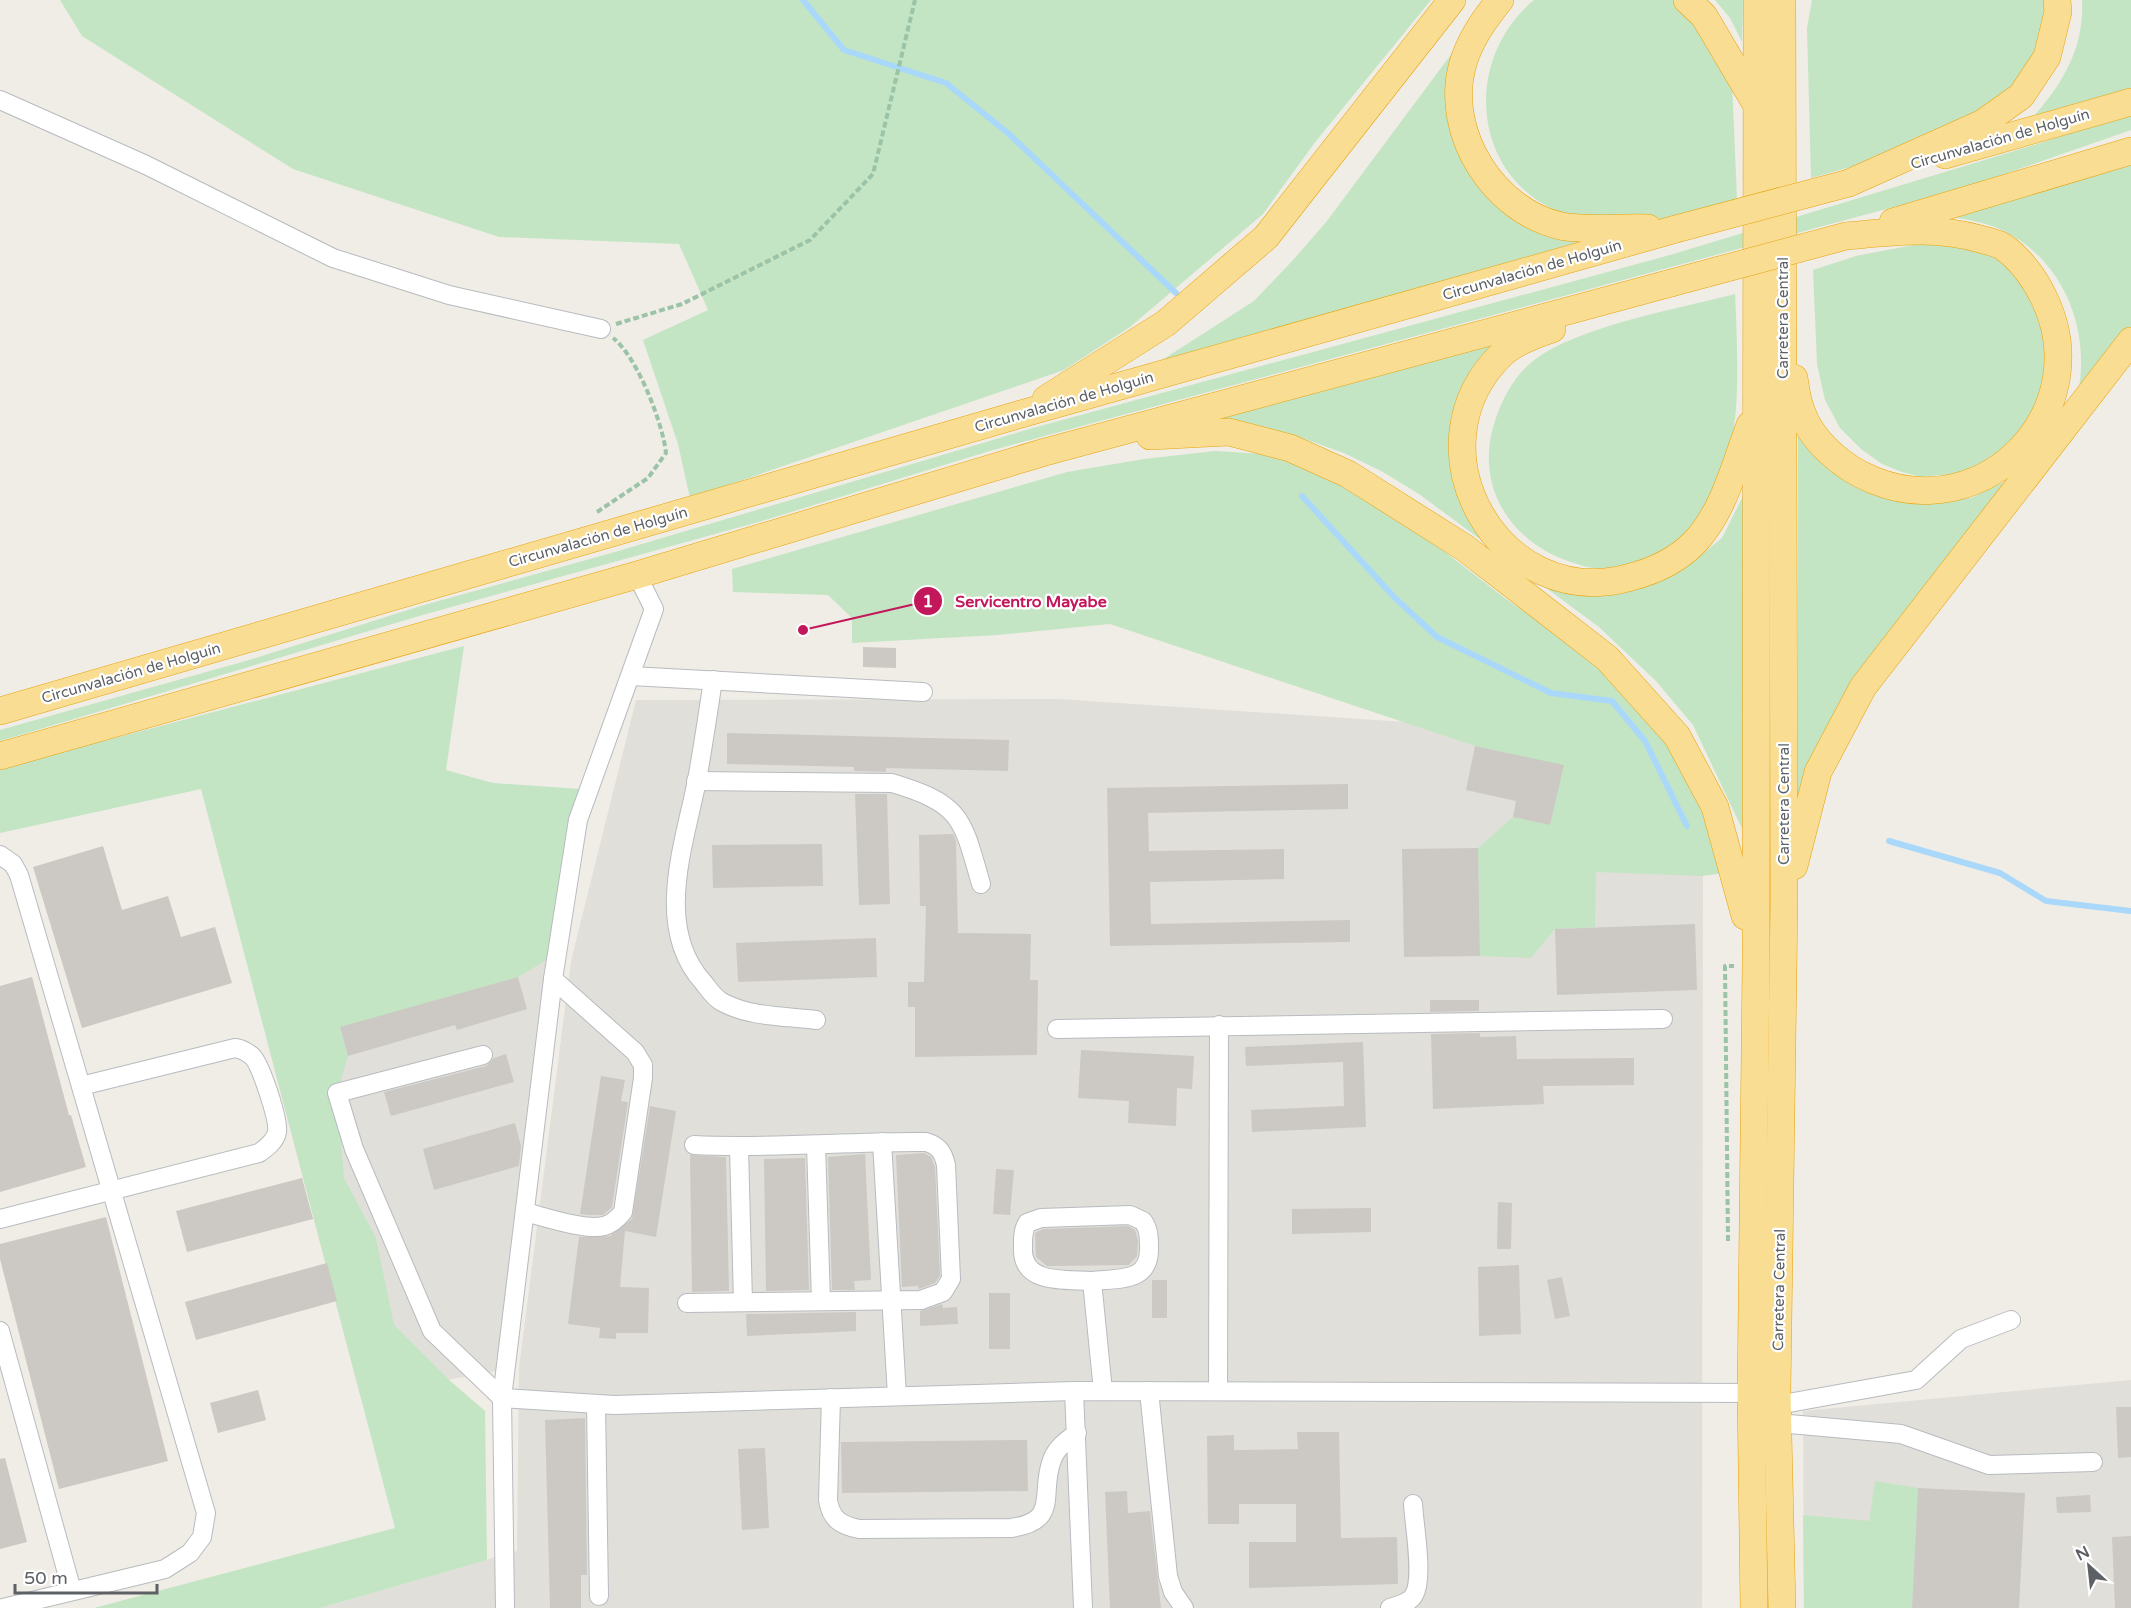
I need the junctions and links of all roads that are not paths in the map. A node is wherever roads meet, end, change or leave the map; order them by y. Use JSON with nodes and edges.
{"nodes":[{"id":1,"x":1452,"y":0,"type":"edge"},
{"id":2,"x":1500,"y":0,"type":"edge"},
{"id":3,"x":1687,"y":0,"type":"edge"},
{"id":4,"x":1757,"y":0,"type":"edge"},
{"id":5,"x":1782,"y":0,"type":"edge"},
{"id":6,"x":2057,"y":0,"type":"edge"},
{"id":7,"x":0,"y":100,"type":"edge"},
{"id":8,"x":2131,"y":102,"type":"edge"},
{"id":9,"x":1757,"y":106,"type":"junction"},
{"id":10,"x":2131,"y":151,"type":"edge"},
{"id":11,"x":1849,"y":183,"type":"junction"},
{"id":12,"x":1676,"y":229,"type":"junction"},
{"id":13,"x":1846,"y":236,"type":"junction"},
{"id":14,"x":1671,"y":284,"type":"junction"},
{"id":15,"x":1783,"y":325,"type":"junction"},
{"id":16,"x":601,"y":329,"type":"road end"},
{"id":17,"x":2131,"y":341,"type":"edge"},
{"id":18,"x":1757,"y":409,"type":"junction"},
{"id":19,"x":1021,"y":414,"type":"junction"},
{"id":20,"x":1045,"y":452,"type":"junction"},
{"id":21,"x":637,"y":575,"type":"junction"},
{"id":22,"x":631,"y":676,"type":"junction"},
{"id":23,"x":713,"y":680,"type":"junction"},
{"id":24,"x":924,"y":692,"type":"dead end"},
{"id":25,"x":0,"y":711,"type":"edge"},
{"id":26,"x":0,"y":756,"type":"edge"},
{"id":27,"x":696,"y":781,"type":"junction"},
{"id":28,"x":0,"y":855,"type":"edge"},
{"id":29,"x":981,"y":884,"type":"dead end"},
{"id":30,"x":1784,"y":902,"type":"junction"},
{"id":31,"x":1756,"y":966,"type":"junction"},
{"id":32,"x":553,"y":979,"type":"junction"},
{"id":33,"x":1663,"y":1018,"type":"dead end"},
{"id":34,"x":816,"y":1020,"type":"dead end"},
{"id":35,"x":1219,"y":1025,"type":"junction"},
{"id":36,"x":1057,"y":1029,"type":"dead end"},
{"id":37,"x":483,"y":1055,"type":"dead end"},
{"id":38,"x":81,"y":1086,"type":"junction"},
{"id":39,"x":882,"y":1142,"type":"junction"},
{"id":40,"x":816,"y":1144,"type":"junction"},
{"id":41,"x":694,"y":1145,"type":"dead end"},
{"id":42,"x":739,"y":1147,"type":"junction"},
{"id":43,"x":112,"y":1191,"type":"junction"},
{"id":44,"x":525,"y":1212,"type":"junction"},
{"id":45,"x":0,"y":1219,"type":"edge"},
{"id":46,"x":1092,"y":1281,"type":"junction"},
{"id":47,"x":892,"y":1300,"type":"junction"},
{"id":48,"x":821,"y":1301,"type":"junction"},
{"id":49,"x":743,"y":1302,"type":"junction"},
{"id":50,"x":687,"y":1303,"type":"dead end"},
{"id":51,"x":2011,"y":1320,"type":"dead end"},
{"id":52,"x":0,"y":1331,"type":"edge"},
{"id":53,"x":1074,"y":1390,"type":"junction"},
{"id":54,"x":1103,"y":1391,"type":"junction"},
{"id":55,"x":1149,"y":1391,"type":"junction"},
{"id":56,"x":1218,"y":1391,"type":"junction"},
{"id":57,"x":897,"y":1396,"type":"junction"},
{"id":58,"x":502,"y":1398,"type":"junction"},
{"id":59,"x":831,"y":1398,"type":"junction"},
{"id":60,"x":1771,"y":1403,"type":"junction"},
{"id":61,"x":596,"y":1404,"type":"junction"},
{"id":62,"x":1077,"y":1433,"type":"junction"},
{"id":63,"x":2093,"y":1462,"type":"dead end"},
{"id":64,"x":1413,"y":1504,"type":"dead end"},
{"id":65,"x":72,"y":1591,"type":"junction"},
{"id":66,"x":599,"y":1596,"type":"dead end"},
{"id":67,"x":3,"y":1608,"type":"edge"},
{"id":68,"x":505,"y":1608,"type":"edge"},
{"id":69,"x":1083,"y":1608,"type":"edge"},
{"id":70,"x":1184,"y":1608,"type":"edge"},
{"id":71,"x":1390,"y":1608,"type":"edge"},
{"id":72,"x":1754,"y":1608,"type":"edge"},
{"id":73,"x":1782,"y":1608,"type":"edge"}],
"edges":[{"from":1,"to":19,"type":"highway"},
{"from":2,"to":12,"type":"highway"},
{"from":3,"to":9,"type":"highway"},
{"from":4,"to":9,"type":"highway","name":"Carretera Central"},
{"from":5,"to":15,"type":"highway","name":"Carretera Central"},
{"from":6,"to":11,"type":"highway"},
{"from":7,"to":16,"type":"street"},
{"from":8,"to":11,"type":"highway","name":"Circunvalación de Holguín"},
{"from":9,"to":18,"type":"highway","name":"Carretera Central"},
{"from":10,"to":13,"type":"highway"},
{"from":11,"to":12,"type":"highway","name":"Circunvalación de Holguín","bridge":true},
{"from":12,"to":19,"type":"highway","name":"Circunvalación de Holguín"},
{"from":13,"to":14,"type":"highway","bridge":true},
{"from":13,"to":15,"type":"highway"},
{"from":14,"to":18,"type":"highway"},
{"from":14,"to":20,"type":"highway"},
{"from":15,"to":30,"type":"highway","name":"Carretera Central"},
{"from":17,"to":30,"type":"highway"},
{"from":18,"to":31,"type":"highway","name":"Carretera Central"},
{"from":19,"to":25,"type":"highway","name":"Circunvalación de Holguín"},
{"from":20,"to":21,"type":"highway"},
{"from":20,"to":31,"type":"highway"},
{"from":21,"to":22,"type":"street"},
{"from":21,"to":26,"type":"highway"},
{"from":22,"to":23,"type":"street"},
{"from":22,"to":32,"type":"street"},
{"from":23,"to":24,"type":"street"},
{"from":23,"to":27,"type":"street"},
{"from":27,"to":29,"type":"street"},
{"from":27,"to":34,"type":"street"},
{"from":28,"to":38,"type":"street"},
{"from":30,"to":60,"type":"highway","name":"Carretera Central"},
{"from":31,"to":60,"type":"highway","name":"Carretera Central"},
{"from":32,"to":44,"type":"street"},
{"from":32,"to":44,"type":"street"},
{"from":33,"to":35,"type":"street"},
{"from":35,"to":36,"type":"street"},
{"from":35,"to":56,"type":"street"},
{"from":37,"to":58,"type":"street"},
{"from":38,"to":43,"type":"street"},
{"from":38,"to":43,"type":"street"},
{"from":39,"to":40,"type":"street"},
{"from":39,"to":47,"type":"street"},
{"from":39,"to":47,"type":"street"},
{"from":40,"to":42,"type":"street"},
{"from":40,"to":48,"type":"street"},
{"from":41,"to":42,"type":"street"},
{"from":42,"to":49,"type":"street"},
{"from":43,"to":45,"type":"street"},
{"from":43,"to":65,"type":"street"},
{"from":44,"to":58,"type":"street"},
{"from":46,"to":46,"type":"street"},
{"from":46,"to":54,"type":"street"},
{"from":47,"to":48,"type":"street"},
{"from":47,"to":57,"type":"street"},
{"from":48,"to":49,"type":"street"},
{"from":49,"to":50,"type":"street"},
{"from":51,"to":60,"type":"street"},
{"from":52,"to":65,"type":"street"},
{"from":53,"to":54,"type":"street"},
{"from":53,"to":57,"type":"street"},
{"from":53,"to":62,"type":"street"},
{"from":54,"to":55,"type":"street"},
{"from":55,"to":56,"type":"street"},
{"from":55,"to":70,"type":"street"},
{"from":56,"to":60,"type":"street"},
{"from":57,"to":59,"type":"street"},
{"from":58,"to":61,"type":"street"},
{"from":58,"to":68,"type":"street"},
{"from":59,"to":61,"type":"street"},
{"from":59,"to":62,"type":"street"},
{"from":60,"to":63,"type":"street"},
{"from":60,"to":72,"type":"highway","name":"Carretera Central"},
{"from":60,"to":73,"type":"highway","name":"Carretera Central"},
{"from":61,"to":66,"type":"street"},
{"from":62,"to":69,"type":"street"},
{"from":64,"to":71,"type":"street"},
{"from":65,"to":67,"type":"street"}]}
